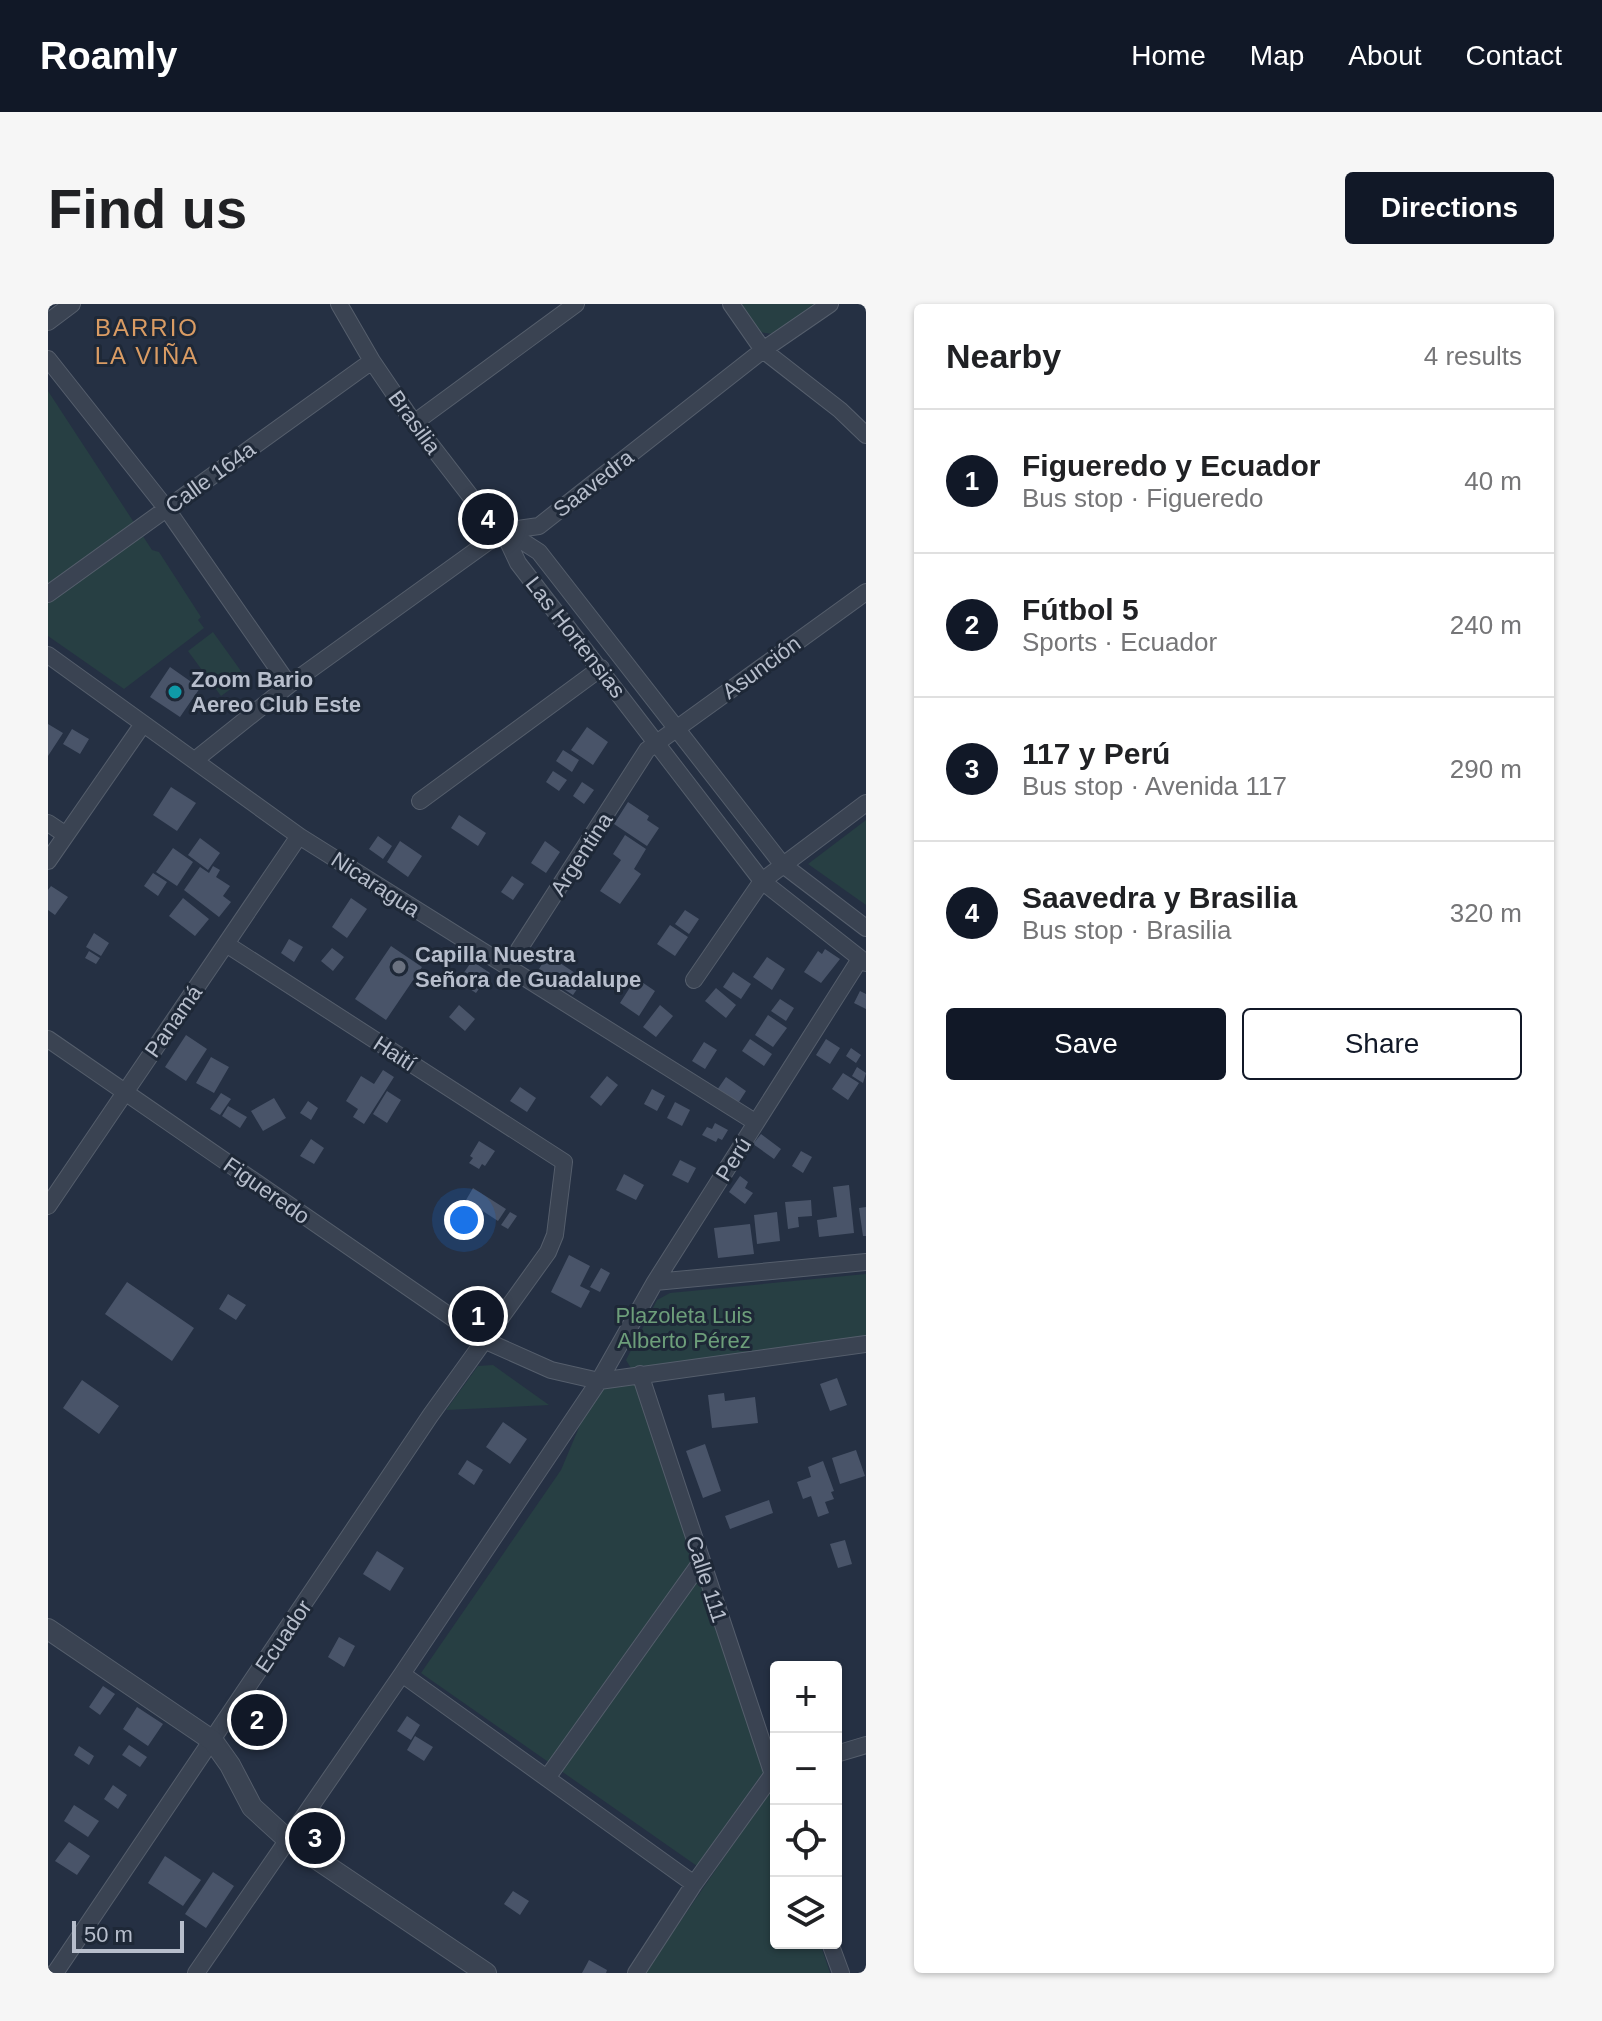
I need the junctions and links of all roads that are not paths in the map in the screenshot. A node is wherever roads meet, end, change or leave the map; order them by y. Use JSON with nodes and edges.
{"nodes":[{"id":1,"x":72,"y":304,"type":"edge"},
{"id":2,"x":339,"y":304,"type":"edge"},
{"id":3,"x":576,"y":304,"type":"edge"},
{"id":4,"x":731,"y":304,"type":"edge"},
{"id":5,"x":830,"y":304,"type":"edge"},
{"id":6,"x":48,"y":322,"type":"edge"},
{"id":7,"x":763,"y":350,"type":"junction"},
{"id":8,"x":48,"y":359,"type":"edge"},
{"id":9,"x":372,"y":361,"type":"junction"},
{"id":10,"x":414,"y":423,"type":"junction"},
{"id":11,"x":866,"y":435,"type":"edge"},
{"id":12,"x":166,"y":508,"type":"junction"},
{"id":13,"x":503,"y":531,"type":"junction"},
{"id":14,"x":866,"y":592,"type":"edge"},
{"id":15,"x":48,"y":594,"type":"edge"},
{"id":16,"x":48,"y":655,"type":"edge"},
{"id":17,"x":601,"y":668,"type":"junction"},
{"id":18,"x":289,"y":685,"type":"junction"},
{"id":19,"x":143,"y":724,"type":"junction"},
{"id":20,"x":676,"y":728,"type":"junction"},
{"id":21,"x":657,"y":742,"type":"junction"},
{"id":22,"x":195,"y":760,"type":"junction"},
{"id":23,"x":420,"y":801,"type":"dead end"},
{"id":24,"x":866,"y":803,"type":"edge"},
{"id":25,"x":48,"y":823,"type":"edge"},
{"id":26,"x":66,"y":835,"type":"junction"},
{"id":27,"x":299,"y":836,"type":"junction"},
{"id":28,"x":48,"y":861,"type":"edge"},
{"id":29,"x":782,"y":864,"type":"junction"},
{"id":30,"x":762,"y":881,"type":"junction"},
{"id":31,"x":866,"y":928,"type":"edge"},
{"id":32,"x":226,"y":944,"type":"junction"},
{"id":33,"x":863,"y":961,"type":"edge"},
{"id":34,"x":507,"y":968,"type":"junction"},
{"id":35,"x":694,"y":980,"type":"dead end"},
{"id":36,"x":48,"y":1039,"type":"edge"},
{"id":37,"x":125,"y":1091,"type":"junction"},
{"id":38,"x":755,"y":1122,"type":"junction"},
{"id":39,"x":564,"y":1162,"type":"joint"},
{"id":40,"x":48,"y":1206,"type":"edge"},
{"id":41,"x":866,"y":1262,"type":"edge"},
{"id":42,"x":655,"y":1282,"type":"junction"},
{"id":43,"x":486,"y":1341,"type":"junction"},
{"id":44,"x":866,"y":1344,"type":"edge"},
{"id":45,"x":640,"y":1374,"type":"junction"},
{"id":46,"x":599,"y":1381,"type":"junction"},
{"id":47,"x":701,"y":1562,"type":"junction"},
{"id":48,"x":48,"y":1629,"type":"edge"},
{"id":49,"x":402,"y":1674,"type":"junction"},
{"id":50,"x":213,"y":1741,"type":"junction"},
{"id":51,"x":866,"y":1745,"type":"edge"},
{"id":52,"x":842,"y":1752,"type":"edge"},
{"id":53,"x":770,"y":1762,"type":"edge"},
{"id":54,"x":547,"y":1778,"type":"junction"},
{"id":55,"x":770,"y":1784,"type":"edge"},
{"id":56,"x":287,"y":1839,"type":"junction"},
{"id":57,"x":694,"y":1884,"type":"junction"},
{"id":58,"x":832,"y":1949,"type":"edge"},
{"id":59,"x":55,"y":1973,"type":"edge"},
{"id":60,"x":196,"y":1973,"type":"edge"},
{"id":61,"x":486,"y":1973,"type":"edge"},
{"id":62,"x":636,"y":1973,"type":"edge"},
{"id":63,"x":841,"y":1973,"type":"edge"}],
"edges":[{"from":1,"to":6,"type":"street"},
{"from":2,"to":9,"type":"street","name":"Brasilia"},
{"from":3,"to":10,"type":"street"},
{"from":4,"to":7,"type":"street"},
{"from":5,"to":7,"type":"street","name":"Saavedra"},
{"from":7,"to":11,"type":"street"},
{"from":7,"to":13,"type":"street","name":"Saavedra"},
{"from":8,"to":12,"type":"street"},
{"from":9,"to":10,"type":"street","name":"Brasilia"},
{"from":9,"to":12,"type":"street","name":"Calle 164a"},
{"from":10,"to":13,"type":"street","name":"Brasilia"},
{"from":12,"to":15,"type":"street","name":"Calle 164a"},
{"from":12,"to":18,"type":"street"},
{"from":13,"to":17,"type":"street","name":"Las Hortensias"},
{"from":13,"to":18,"type":"street","name":"Saavedra"},
{"from":13,"to":20,"type":"street","name":"Las Hortensias"},
{"from":14,"to":20,"type":"street","name":"Asunción"},
{"from":16,"to":19,"type":"street","name":"Nicaragua"},
{"from":17,"to":21,"type":"street","name":"Las Hortensias"},
{"from":17,"to":23,"type":"street"},
{"from":18,"to":22,"type":"street","name":"Saavedra"},
{"from":19,"to":22,"type":"street","name":"Nicaragua"},
{"from":19,"to":26,"type":"street"},
{"from":20,"to":21,"type":"street","name":"Asunción"},
{"from":20,"to":29,"type":"street","name":"Las Hortensias"},
{"from":21,"to":30,"type":"street","name":"Las Hortensias"},
{"from":21,"to":34,"type":"street","name":"Argentina"},
{"from":22,"to":27,"type":"street","name":"Nicaragua"},
{"from":24,"to":29,"type":"street"},
{"from":25,"to":26,"type":"street"},
{"from":26,"to":28,"type":"street"},
{"from":27,"to":32,"type":"street","name":"Panamá"},
{"from":27,"to":34,"type":"street","name":"Nicaragua"},
{"from":29,"to":30,"type":"street"},
{"from":29,"to":31,"type":"street","name":"Las Hortensias"},
{"from":30,"to":33,"type":"street","name":"Las Hortensias"},
{"from":30,"to":35,"type":"street"},
{"from":32,"to":37,"type":"street","name":"Panamá"},
{"from":32,"to":39,"type":"street","name":"Haití"},
{"from":33,"to":38,"type":"street","name":"Perú"},
{"from":34,"to":38,"type":"street","name":"Nicaragua"},
{"from":36,"to":37,"type":"street","name":"Figueredo"},
{"from":37,"to":40,"type":"street","name":"Panamá"},
{"from":37,"to":43,"type":"street","name":"Figueredo"},
{"from":38,"to":42,"type":"street","name":"Perú"},
{"from":39,"to":43,"type":"street","name":"Ecuador"},
{"from":41,"to":42,"type":"street"},
{"from":42,"to":46,"type":"street","name":"Perú"},
{"from":43,"to":46,"type":"street","name":"Figueredo"},
{"from":43,"to":50,"type":"street","name":"Ecuador"},
{"from":44,"to":45,"type":"street"},
{"from":45,"to":46,"type":"street"},
{"from":45,"to":47,"type":"street","name":"Calle 111"},
{"from":46,"to":49,"type":"street","name":"Perú"},
{"from":47,"to":53,"type":"street","name":"Calle 111"},
{"from":47,"to":54,"type":"street"},
{"from":48,"to":50,"type":"street"},
{"from":49,"to":54,"type":"street"},
{"from":49,"to":56,"type":"street","name":"Perú"},
{"from":50,"to":56,"type":"street"},
{"from":50,"to":59,"type":"street","name":"Ecuador"},
{"from":51,"to":52,"type":"street"},
{"from":54,"to":57,"type":"street"},
{"from":55,"to":57,"type":"street"},
{"from":56,"to":60,"type":"street","name":"Perú"},
{"from":56,"to":61,"type":"street"},
{"from":57,"to":62,"type":"street"},
{"from":58,"to":63,"type":"street"}]}
